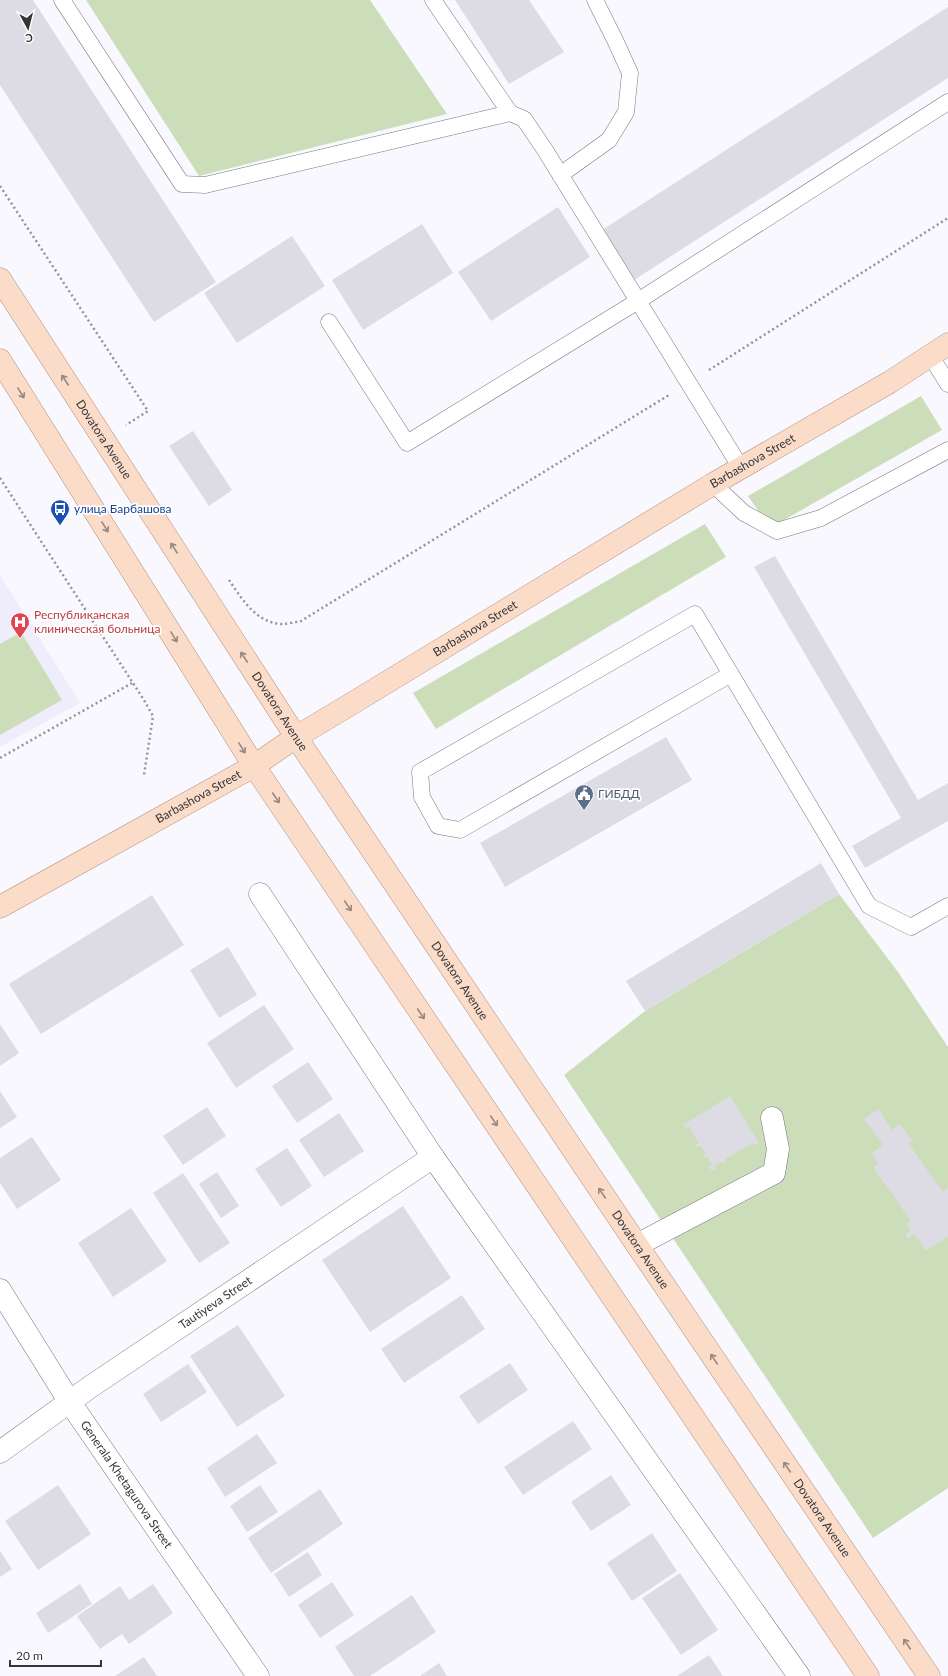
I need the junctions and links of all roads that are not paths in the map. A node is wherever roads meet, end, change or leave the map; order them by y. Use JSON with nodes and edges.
{"nodes":[{"id":1,"x":62,"y":0,"type":"edge"},
{"id":2,"x":433,"y":0,"type":"edge"},
{"id":3,"x":595,"y":0,"type":"edge"},
{"id":4,"x":948,"y":102,"type":"edge"},
{"id":5,"x":510,"y":113,"type":"junction"},
{"id":6,"x":560,"y":174,"type":"junction"},
{"id":7,"x":0,"y":279,"type":"edge"},
{"id":8,"x":638,"y":301,"type":"junction"},
{"id":9,"x":329,"y":322,"type":"dead end"},
{"id":10,"x":939,"y":350,"type":"edge"},
{"id":11,"x":0,"y":360,"type":"edge"},
{"id":12,"x":948,"y":384,"type":"edge"},
{"id":13,"x":948,"y":450,"type":"edge"},
{"id":14,"x":741,"y":468,"type":"junction"},
{"id":15,"x":713,"y":484,"type":"junction"},
{"id":16,"x":731,"y":674,"type":"junction"},
{"id":17,"x":296,"y":737,"type":"junction"},
{"id":18,"x":254,"y":766,"type":"junction"},
{"id":19,"x":260,"y":894,"type":"dead end"},
{"id":20,"x":948,"y":906,"type":"edge"},
{"id":21,"x":0,"y":907,"type":"edge"},
{"id":22,"x":772,"y":1118,"type":"dead end"},
{"id":23,"x":433,"y":1157,"type":"junction"},
{"id":24,"x":637,"y":1245,"type":"junction"},
{"id":25,"x":0,"y":1290,"type":"edge"},
{"id":26,"x":69,"y":1401,"type":"junction"},
{"id":27,"x":0,"y":1452,"type":"edge"},
{"id":28,"x":258,"y":1676,"type":"edge"},
{"id":29,"x":799,"y":1676,"type":"edge"},
{"id":30,"x":868,"y":1676,"type":"edge"},
{"id":31,"x":929,"y":1676,"type":"edge"}],
"edges":[{"from":1,"to":5,"type":"lane"},
{"from":2,"to":5,"type":"lane"},
{"from":3,"to":6,"type":"lane"},
{"from":4,"to":8,"type":"lane"},
{"from":5,"to":6,"type":"lane"},
{"from":6,"to":8,"type":"lane"},
{"from":17,"to":7,"type":"main road","name":"Dovatora Avenue","one_way":true},
{"from":8,"to":9,"type":"lane"},
{"from":8,"to":14,"type":"lane"},
{"from":10,"to":12,"type":"lane"},
{"from":10,"to":14,"type":"main road","name":"Barbashova Street"},
{"from":11,"to":18,"type":"main road","one_way":true},
{"from":13,"to":15,"type":"lane"},
{"from":14,"to":15,"type":"main road","name":"Barbashova Street"},
{"from":15,"to":17,"type":"main road","name":"Barbashova Street"},
{"from":16,"to":16,"type":"lane"},
{"from":16,"to":20,"type":"lane"},
{"from":17,"to":18,"type":"main road","name":"Barbashova Street"},
{"from":24,"to":17,"type":"main road","name":"Dovatora Avenue","one_way":true},
{"from":18,"to":21,"type":"main road","name":"Barbashova Street"},
{"from":18,"to":30,"type":"main road","one_way":true},
{"from":19,"to":23,"type":"street"},
{"from":22,"to":24,"type":"street"},
{"from":23,"to":26,"type":"street","name":"Tautiyeva Street"},
{"from":23,"to":29,"type":"street"},
{"from":31,"to":24,"type":"main road","name":"Dovatora Avenue","one_way":true},
{"from":25,"to":26,"type":"street","name":"Generala Khetagurova Street"},
{"from":26,"to":27,"type":"street","name":"Tautiyeva Street"},
{"from":26,"to":28,"type":"street","name":"Generala Khetagurova Street"}]}
